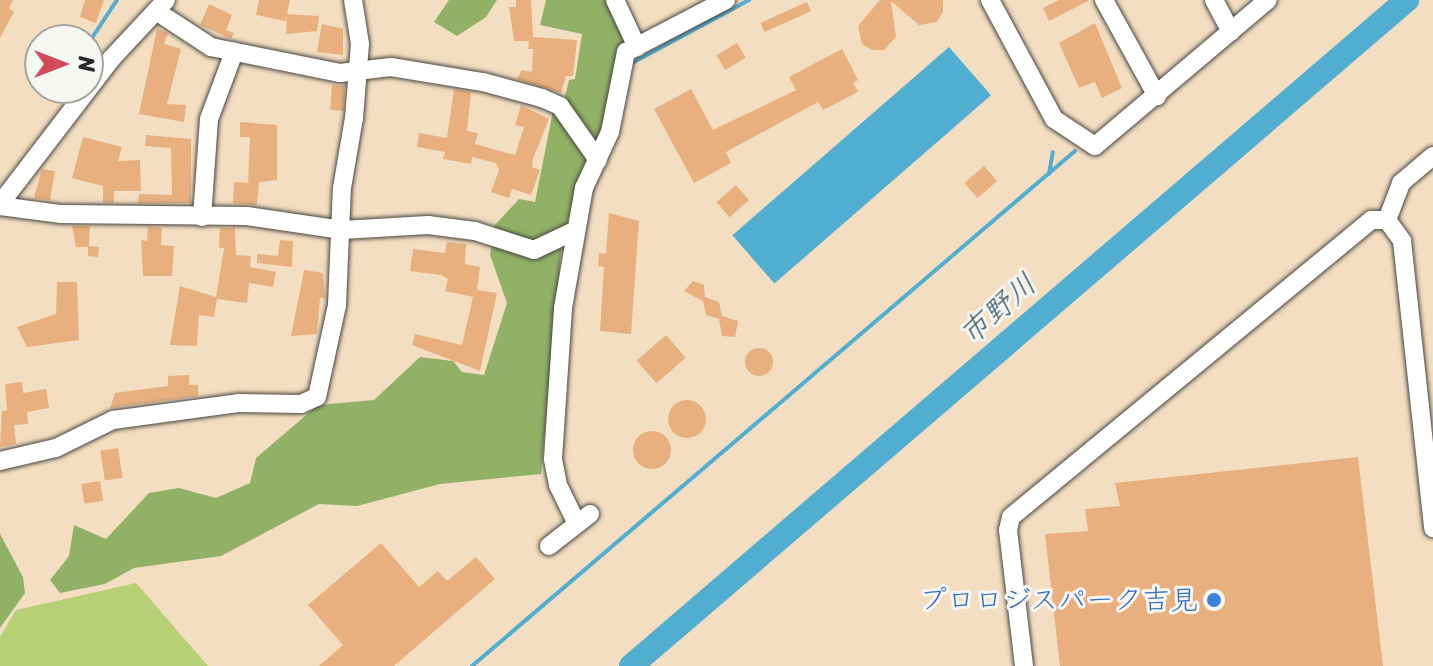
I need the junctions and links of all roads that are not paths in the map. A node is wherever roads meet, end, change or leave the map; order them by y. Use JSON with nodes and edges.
{"nodes":[{"id":1,"x":353,"y":0,"type":"edge"},
{"id":2,"x":615,"y":0,"type":"edge"},
{"id":3,"x":726,"y":0,"type":"edge"},
{"id":4,"x":990,"y":0,"type":"edge"},
{"id":5,"x":1104,"y":0,"type":"edge"},
{"id":6,"x":1214,"y":0,"type":"edge"},
{"id":7,"x":1268,"y":0,"type":"edge"},
{"id":8,"x":159,"y":5,"type":"edge"},
{"id":9,"x":1231,"y":32,"type":"junction"},
{"id":10,"x":637,"y":47,"type":"junction"},
{"id":11,"x":234,"y":52,"type":"junction"},
{"id":12,"x":357,"y":71,"type":"junction"},
{"id":13,"x":1157,"y":96,"type":"junction"},
{"id":14,"x":1433,"y":156,"type":"edge"},
{"id":15,"x":598,"y":160,"type":"junction"},
{"id":16,"x":0,"y":205,"type":"edge"},
{"id":17,"x":202,"y":217,"type":"junction"},
{"id":18,"x":1387,"y":220,"type":"junction"},
{"id":19,"x":342,"y":230,"type":"junction"},
{"id":20,"x":574,"y":231,"type":"junction"},
{"id":21,"x":0,"y":461,"type":"edge"},
{"id":22,"x":1433,"y":528,"type":"edge"},
{"id":23,"x":549,"y":546,"type":"dead end"},
{"id":24,"x":1024,"y":666,"type":"edge"}],
"edges":[{"from":1,"to":12,"type":"street"},
{"from":2,"to":10,"type":"street"},
{"from":3,"to":10,"type":"street"},
{"from":4,"to":13,"type":"street"},
{"from":5,"to":13,"type":"street"},
{"from":6,"to":9,"type":"street"},
{"from":7,"to":9,"type":"street"},
{"from":8,"to":11,"type":"street"},
{"from":8,"to":16,"type":"street"},
{"from":9,"to":13,"type":"street"},
{"from":10,"to":15,"type":"street"},
{"from":11,"to":12,"type":"street"},
{"from":11,"to":17,"type":"street"},
{"from":12,"to":15,"type":"street"},
{"from":12,"to":19,"type":"street"},
{"from":14,"to":18,"type":"street"},
{"from":15,"to":20,"type":"street"},
{"from":16,"to":17,"type":"street"},
{"from":17,"to":19,"type":"street"},
{"from":18,"to":22,"type":"street"},
{"from":18,"to":24,"type":"street"},
{"from":19,"to":20,"type":"street"},
{"from":19,"to":21,"type":"street"},
{"from":20,"to":23,"type":"street"}]}
